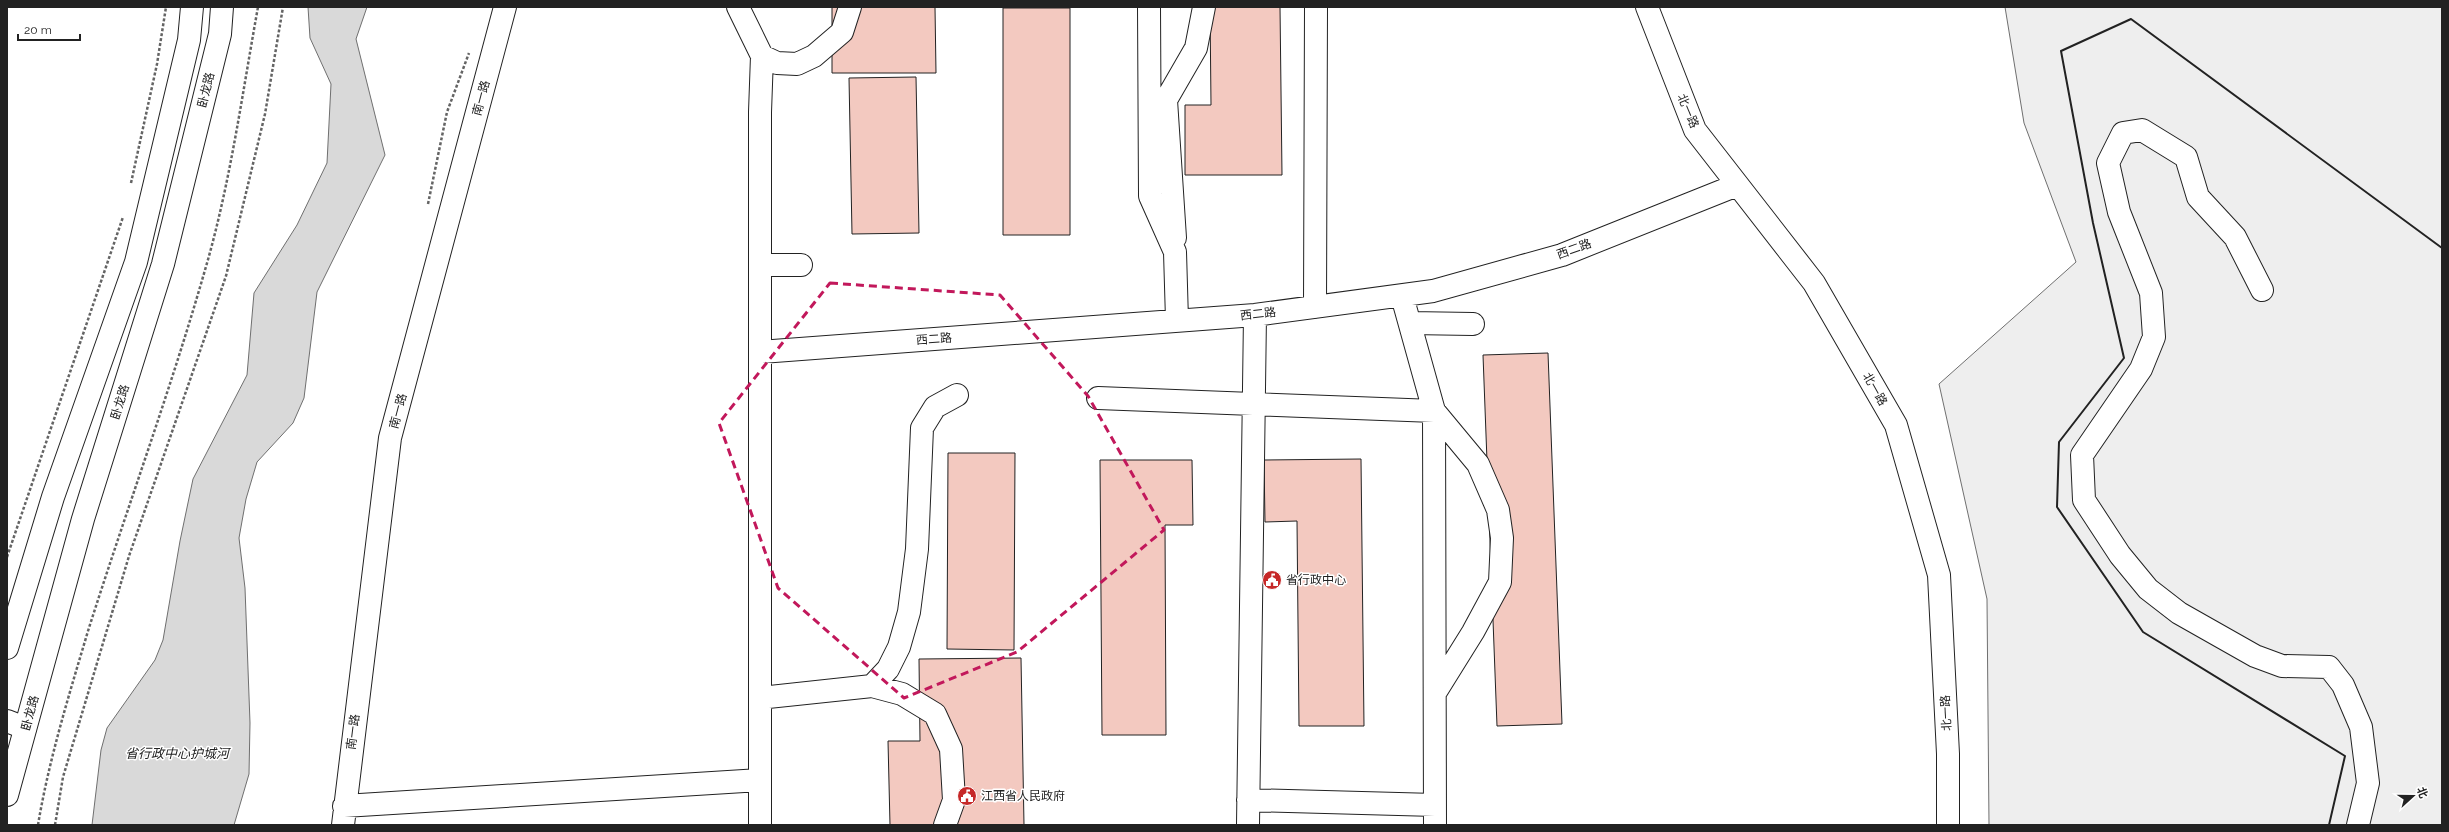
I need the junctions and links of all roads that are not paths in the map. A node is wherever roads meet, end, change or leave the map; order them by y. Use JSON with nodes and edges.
{"nodes":[{"id":1,"x":192,"y":7,"type":"edge"},
{"id":2,"x":222,"y":7,"type":"edge"},
{"id":3,"x":505,"y":7,"type":"edge"},
{"id":4,"x":738,"y":7,"type":"edge"},
{"id":5,"x":850,"y":7,"type":"edge"},
{"id":6,"x":1149,"y":7,"type":"edge"},
{"id":7,"x":1204,"y":7,"type":"edge"},
{"id":8,"x":1316,"y":7,"type":"edge"},
{"id":9,"x":1647,"y":7,"type":"edge"},
{"id":10,"x":762,"y":56,"type":"junction"},
{"id":11,"x":1737,"y":185,"type":"junction"},
{"id":12,"x":1175,"y":252,"type":"junction"},
{"id":13,"x":801,"y":264,"type":"dead end"},
{"id":14,"x":760,"y":265,"type":"junction"},
{"id":15,"x":2262,"y":290,"type":"dead end"},
{"id":16,"x":1402,"y":296,"type":"junction"},
{"id":17,"x":1315,"y":307,"type":"junction"},
{"id":18,"x":1255,"y":315,"type":"junction"},
{"id":19,"x":1176,"y":320,"type":"junction"},
{"id":20,"x":1410,"y":323,"type":"junction"},
{"id":21,"x":1473,"y":324,"type":"dead end"},
{"id":22,"x":760,"y":352,"type":"junction"},
{"id":23,"x":957,"y":396,"type":"dead end"},
{"id":24,"x":1098,"y":398,"type":"dead end"},
{"id":25,"x":1254,"y":404,"type":"junction"},
{"id":26,"x":1434,"y":411,"type":"junction"},
{"id":27,"x":7,"y":648,"type":"edge"},
{"id":28,"x":872,"y":686,"type":"junction"},
{"id":29,"x":1435,"y":693,"type":"junction"},
{"id":30,"x":760,"y":698,"type":"junction"},
{"id":31,"x":16,"y":725,"type":"edge"},
{"id":32,"x":760,"y":780,"type":"junction"},
{"id":33,"x":7,"y":795,"type":"edge"},
{"id":34,"x":1248,"y":800,"type":"junction"},
{"id":35,"x":343,"y":815,"type":"edge"},
{"id":36,"x":1435,"y":815,"type":"edge"},
{"id":37,"x":760,"y":825,"type":"edge"},
{"id":38,"x":945,"y":825,"type":"edge"},
{"id":39,"x":1248,"y":825,"type":"edge"},
{"id":40,"x":1948,"y":825,"type":"edge"},
{"id":41,"x":2358,"y":825,"type":"edge"}],
"edges":[{"from":1,"to":27,"type":"street"},
{"from":2,"to":31,"type":"street","name":"卧龙路"},
{"from":3,"to":35,"type":"street","name":"南一路"},
{"from":4,"to":10,"type":"street"},
{"from":5,"to":10,"type":"street"},
{"from":6,"to":12,"type":"street"},
{"from":7,"to":12,"type":"street"},
{"from":8,"to":17,"type":"street"},
{"from":9,"to":11,"type":"street","name":"北一路"},
{"from":10,"to":14,"type":"street"},
{"from":11,"to":16,"type":"street","name":"西二路"},
{"from":11,"to":40,"type":"street","name":"北一路"},
{"from":12,"to":19,"type":"street"},
{"from":13,"to":14,"type":"street"},
{"from":14,"to":22,"type":"street"},
{"from":15,"to":41,"type":"street"},
{"from":16,"to":17,"type":"street","name":"西二路"},
{"from":16,"to":20,"type":"street"},
{"from":17,"to":18,"type":"street","name":"西二路"},
{"from":18,"to":19,"type":"street","name":"西二路"},
{"from":18,"to":25,"type":"street"},
{"from":19,"to":22,"type":"street","name":"西二路"},
{"from":20,"to":21,"type":"street"},
{"from":20,"to":26,"type":"street"},
{"from":22,"to":30,"type":"street"},
{"from":23,"to":28,"type":"street"},
{"from":24,"to":25,"type":"street"},
{"from":25,"to":26,"type":"street"},
{"from":25,"to":34,"type":"street"},
{"from":26,"to":29,"type":"street"},
{"from":26,"to":29,"type":"street"},
{"from":28,"to":30,"type":"street"},
{"from":28,"to":38,"type":"street"},
{"from":29,"to":36,"type":"street"},
{"from":30,"to":32,"type":"street"},
{"from":31,"to":33,"type":"street","name":"卧龙路"},
{"from":32,"to":35,"type":"street"},
{"from":32,"to":37,"type":"street"},
{"from":34,"to":36,"type":"street"},
{"from":34,"to":39,"type":"street"}]}
